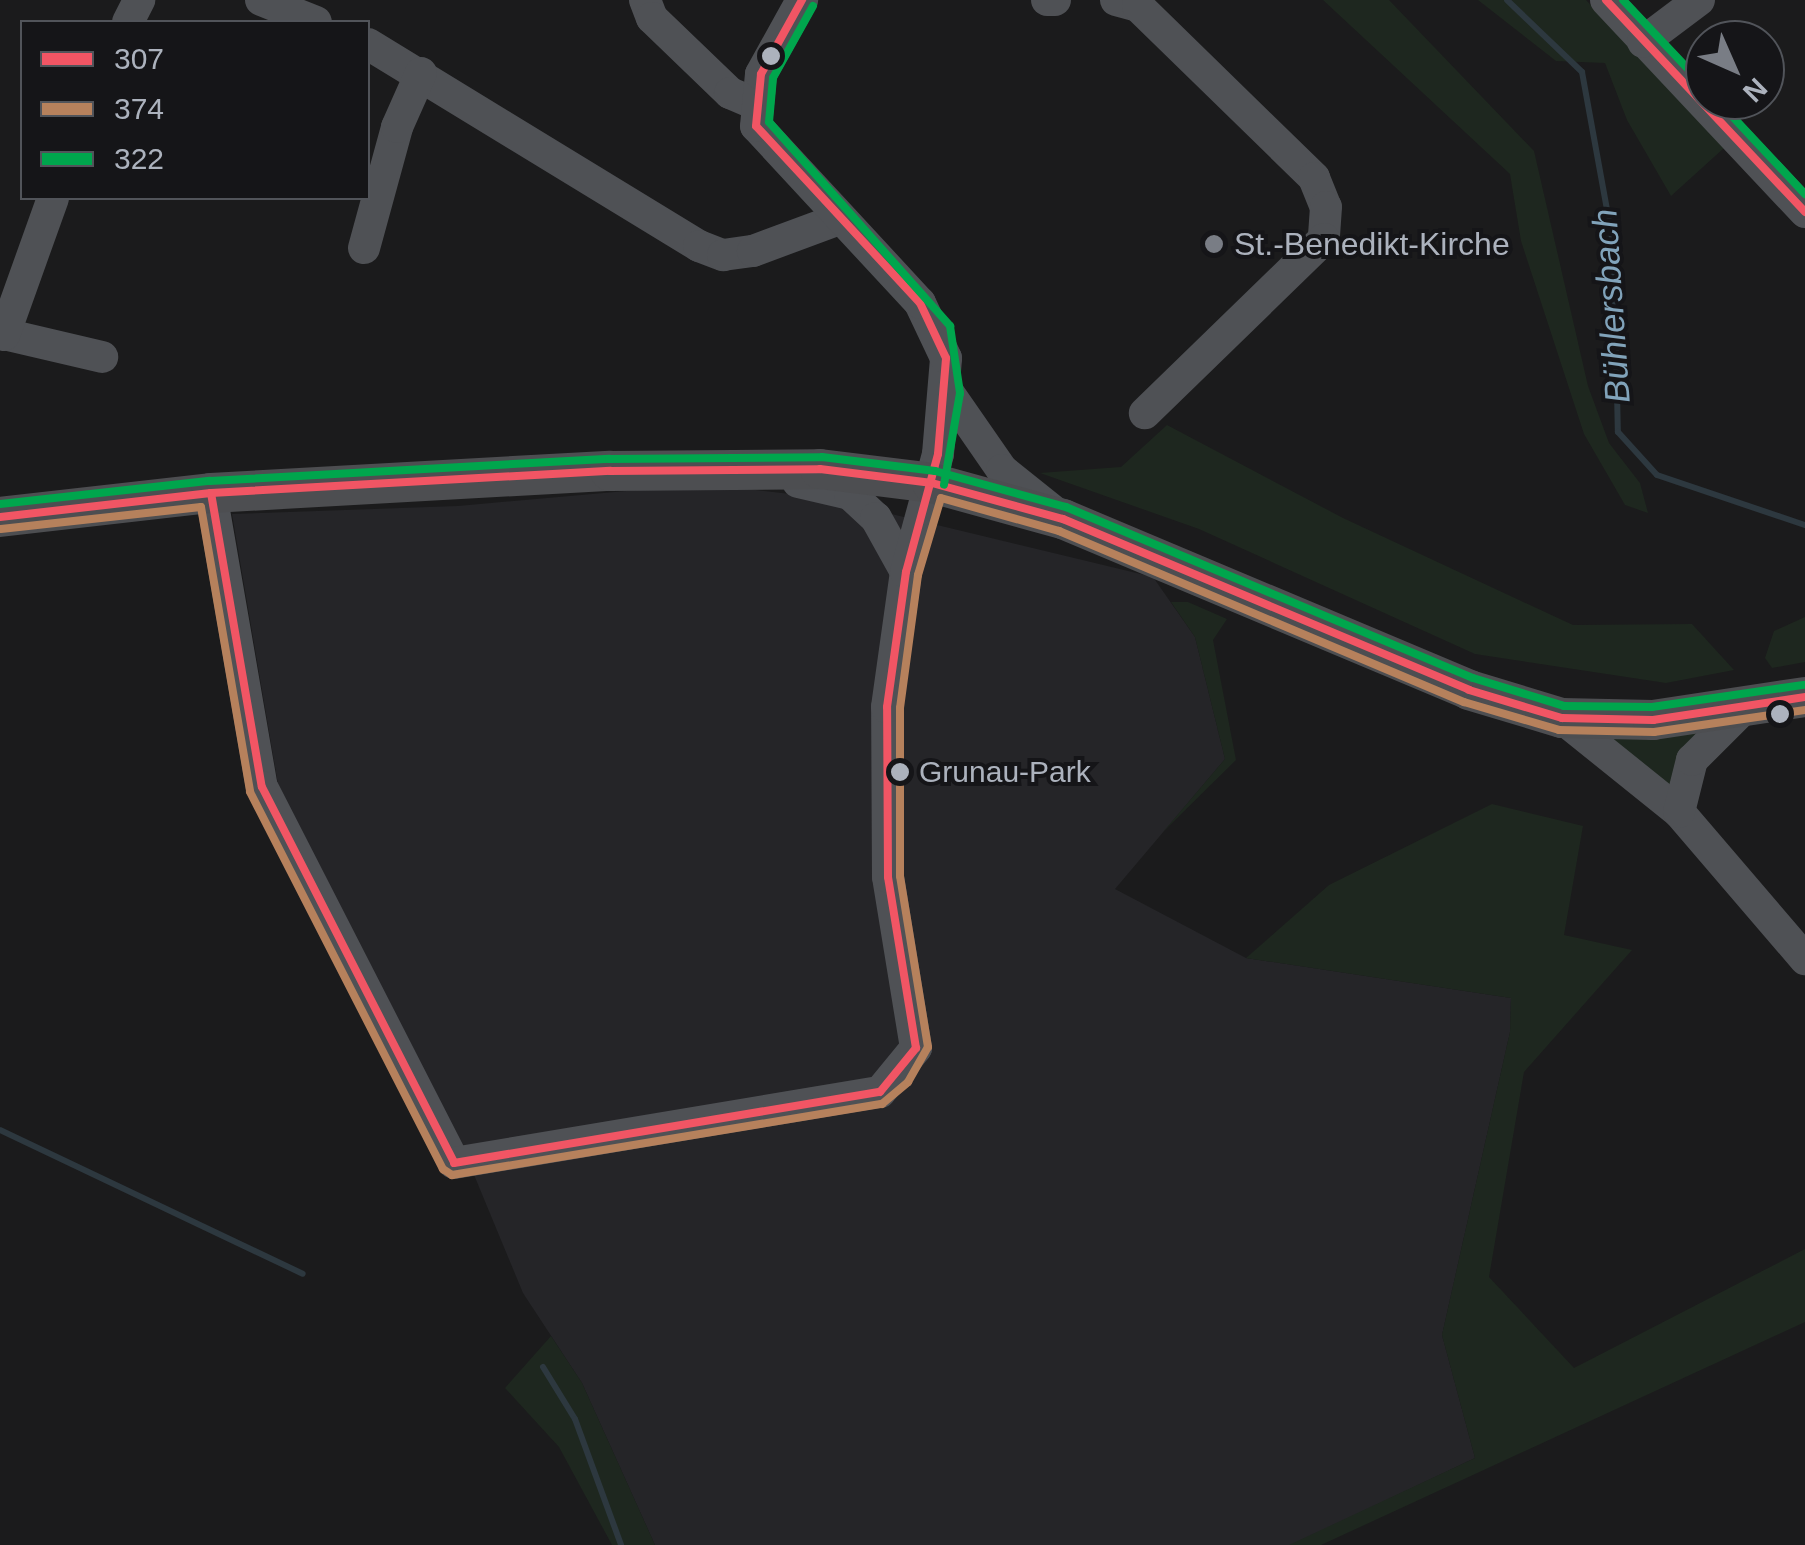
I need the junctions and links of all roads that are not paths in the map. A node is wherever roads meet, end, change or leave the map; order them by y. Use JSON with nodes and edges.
{"nodes":[{"id":1,"x":261,"y":0,"type":"edge"},
{"id":2,"x":620,"y":0,"type":"edge"},
{"id":3,"x":802,"y":0,"type":"edge"},
{"id":4,"x":1047,"y":0,"type":"edge"},
{"id":5,"x":1056,"y":0,"type":"edge"},
{"id":6,"x":1116,"y":0,"type":"edge"},
{"id":7,"x":1606,"y":0,"type":"edge"},
{"id":8,"x":1699,"y":0,"type":"edge"},
{"id":9,"x":649,"y":9,"type":"edge"},
{"id":10,"x":311,"y":20,"type":"edge"},
{"id":11,"x":1642,"y":42,"type":"junction"},
{"id":12,"x":370,"y":45,"type":"edge"},
{"id":13,"x":421,"y":73,"type":"junction"},
{"id":14,"x":754,"y":103,"type":"junction"},
{"id":15,"x":52,"y":200,"type":"edge"},
{"id":16,"x":1805,"y":212,"type":"edge"},
{"id":17,"x":840,"y":219,"type":"junction"},
{"id":18,"x":364,"y":248,"type":"dead end"},
{"id":19,"x":2,"y":334,"type":"edge"},
{"id":20,"x":102,"y":356,"type":"dead end"},
{"id":21,"x":948,"y":392,"type":"junction"},
{"id":22,"x":1145,"y":414,"type":"dead end"},
{"id":23,"x":740,"y":468,"type":"junction"},
{"id":24,"x":932,"y":483,"type":"junction"},
{"id":25,"x":210,"y":493,"type":"junction"},
{"id":26,"x":0,"y":517,"type":"edge"},
{"id":27,"x":1063,"y":519,"type":"junction"},
{"id":28,"x":906,"y":572,"type":"junction"},
{"id":29,"x":1805,"y":698,"type":"edge"},
{"id":30,"x":1743,"y":709,"type":"junction"},
{"id":31,"x":1562,"y":718,"type":"junction"},
{"id":32,"x":1679,"y":812,"type":"junction"},
{"id":33,"x":1805,"y":959,"type":"edge"}],
"edges":[{"from":1,"to":10,"type":"street"},
{"from":2,"to":9,"type":"street"},
{"from":3,"to":14,"type":"street"},
{"from":4,"to":5,"type":"street"},
{"from":6,"to":22,"type":"street"},
{"from":7,"to":11,"type":"street"},
{"from":8,"to":11,"type":"street"},
{"from":9,"to":14,"type":"street"},
{"from":11,"to":16,"type":"street"},
{"from":12,"to":13,"type":"street"},
{"from":13,"to":17,"type":"street"},
{"from":13,"to":18,"type":"street"},
{"from":14,"to":17,"type":"street"},
{"from":15,"to":19,"type":"street"},
{"from":17,"to":21,"type":"street"},
{"from":19,"to":20,"type":"street"},
{"from":21,"to":24,"type":"street"},
{"from":21,"to":27,"type":"street"},
{"from":23,"to":24,"type":"main road"},
{"from":23,"to":25,"type":"main road"},
{"from":23,"to":28,"type":"street"},
{"from":24,"to":27,"type":"main road"},
{"from":24,"to":28,"type":"street"},
{"from":25,"to":26,"type":"main road"},
{"from":25,"to":28,"type":"street"},
{"from":27,"to":31,"type":"main road"},
{"from":29,"to":30,"type":"main road"},
{"from":30,"to":31,"type":"main road"},
{"from":30,"to":32,"type":"street"},
{"from":31,"to":32,"type":"street"},
{"from":32,"to":33,"type":"street"}]}
